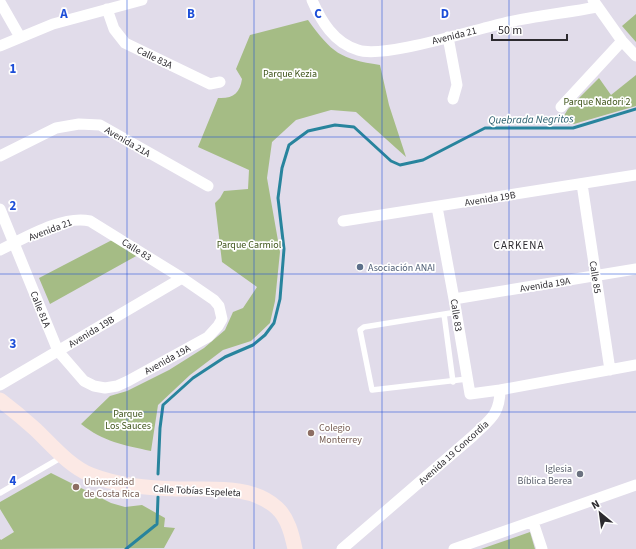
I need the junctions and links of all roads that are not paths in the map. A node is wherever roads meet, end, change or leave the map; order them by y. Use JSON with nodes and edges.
{"nodes":[{"id":1,"x":142,"y":0,"type":"edge"},
{"id":2,"x":312,"y":0,"type":"edge"},
{"id":3,"x":0,"y":2,"type":"edge"},
{"id":4,"x":595,"y":4,"type":"edge"},
{"id":5,"x":107,"y":8,"type":"junction"},
{"id":6,"x":20,"y":37,"type":"junction"},
{"id":7,"x":448,"y":37,"type":"junction"},
{"id":8,"x":622,"y":41,"type":"junction"},
{"id":9,"x":0,"y":46,"type":"edge"},
{"id":10,"x":636,"y":56,"type":"edge"},
{"id":11,"x":220,"y":82,"type":"dead end"},
{"id":12,"x":453,"y":100,"type":"dead end"},
{"id":13,"x":562,"y":107,"type":"dead end"},
{"id":14,"x":0,"y":156,"type":"edge"},
{"id":15,"x":636,"y":175,"type":"edge"},
{"id":16,"x":582,"y":184,"type":"junction"},
{"id":17,"x":208,"y":186,"type":"dead end"},
{"id":18,"x":437,"y":207,"type":"junction"},
{"id":19,"x":0,"y":209,"type":"edge"},
{"id":20,"x":344,"y":221,"type":"dead end"},
{"id":21,"x":102,"y":227,"type":"joint"},
{"id":22,"x":14,"y":243,"type":"junction"},
{"id":23,"x":0,"y":250,"type":"edge"},
{"id":24,"x":636,"y":269,"type":"edge"},
{"id":25,"x":596,"y":276,"type":"junction"},
{"id":26,"x":182,"y":278,"type":"junction"},
{"id":27,"x":454,"y":299,"type":"junction"},
{"id":28,"x":456,"y":312,"type":"junction"},
{"id":29,"x":444,"y":314,"type":"junction"},
{"id":30,"x":222,"y":320,"type":"joint"},
{"id":31,"x":58,"y":351,"type":"junction"},
{"id":32,"x":636,"y":365,"type":"edge"},
{"id":33,"x":610,"y":370,"type":"junction"},
{"id":34,"x":467,"y":379,"type":"junction"},
{"id":35,"x":453,"y":382,"type":"junction"},
{"id":36,"x":0,"y":385,"type":"edge"},
{"id":37,"x":105,"y":388,"type":"joint"},
{"id":38,"x":500,"y":390,"type":"junction"},
{"id":39,"x":0,"y":400,"type":"edge"},
{"id":40,"x":63,"y":456,"type":"junction"},
{"id":41,"x":636,"y":486,"type":"edge"},
{"id":42,"x":0,"y":493,"type":"edge"},
{"id":43,"x":534,"y":522,"type":"junction"},
{"id":44,"x":295,"y":549,"type":"edge"},
{"id":45,"x":342,"y":549,"type":"edge"},
{"id":46,"x":454,"y":549,"type":"edge"},
{"id":47,"x":542,"y":549,"type":"edge"}],
"edges":[{"from":1,"to":5,"type":"street"},
{"from":2,"to":7,"type":"street","name":"Avenida 21"},
{"from":3,"to":6,"type":"street"},
{"from":4,"to":7,"type":"street","name":"Avenida 21"},
{"from":4,"to":8,"type":"street"},
{"from":5,"to":6,"type":"street"},
{"from":5,"to":11,"type":"street","name":"Calle 83A"},
{"from":6,"to":9,"type":"street"},
{"from":7,"to":12,"type":"street"},
{"from":8,"to":10,"type":"street"},
{"from":8,"to":13,"type":"street"},
{"from":14,"to":17,"type":"street","name":"Avenida 21A"},
{"from":15,"to":16,"type":"street","name":"Avenida 19B"},
{"from":16,"to":18,"type":"street","name":"Avenida 19B"},
{"from":16,"to":25,"type":"street","name":"Calle 85"},
{"from":18,"to":20,"type":"street","name":"Avenida 19B"},
{"from":18,"to":27,"type":"street","name":"Calle 83"},
{"from":19,"to":22,"type":"street","name":"Calle 81A"},
{"from":21,"to":22,"type":"street","name":"Avenida 21"},
{"from":21,"to":26,"type":"street","name":"Calle 83"},
{"from":22,"to":23,"type":"street","name":"Avenida 21"},
{"from":22,"to":31,"type":"street","name":"Calle 81A"},
{"from":24,"to":25,"type":"street","name":"Avenida 19A"},
{"from":25,"to":27,"type":"street","name":"Avenida 19A"},
{"from":25,"to":33,"type":"street","name":"Calle 85"},
{"from":26,"to":30,"type":"street","name":"Calle 83"},
{"from":26,"to":31,"type":"street","name":"Avenida 19B"},
{"from":27,"to":28,"type":"street","name":"Calle 83"},
{"from":28,"to":29,"type":"lane"},
{"from":28,"to":34,"type":"street","name":"Calle 83"},
{"from":29,"to":35,"type":"lane"},
{"from":29,"to":35,"type":"lane"},
{"from":30,"to":37,"type":"street","name":"Avenida 19A"},
{"from":31,"to":36,"type":"street","name":"Avenida 19B"},
{"from":31,"to":37,"type":"street","name":"Calle 81A"},
{"from":32,"to":33,"type":"street"},
{"from":33,"to":38,"type":"street"},
{"from":34,"to":35,"type":"lane"},
{"from":34,"to":38,"type":"street","name":"Calle 83"},
{"from":38,"to":45,"type":"street","name":"Avenida 19 Concordia"},
{"from":39,"to":40,"type":"street","name":"Calle Tobías Espeleta"},
{"from":40,"to":42,"type":"lane"},
{"from":40,"to":44,"type":"street","name":"Calle Tobías Espeleta"},
{"from":41,"to":43,"type":"street"},
{"from":43,"to":46,"type":"street"},
{"from":43,"to":47,"type":"street"}]}
